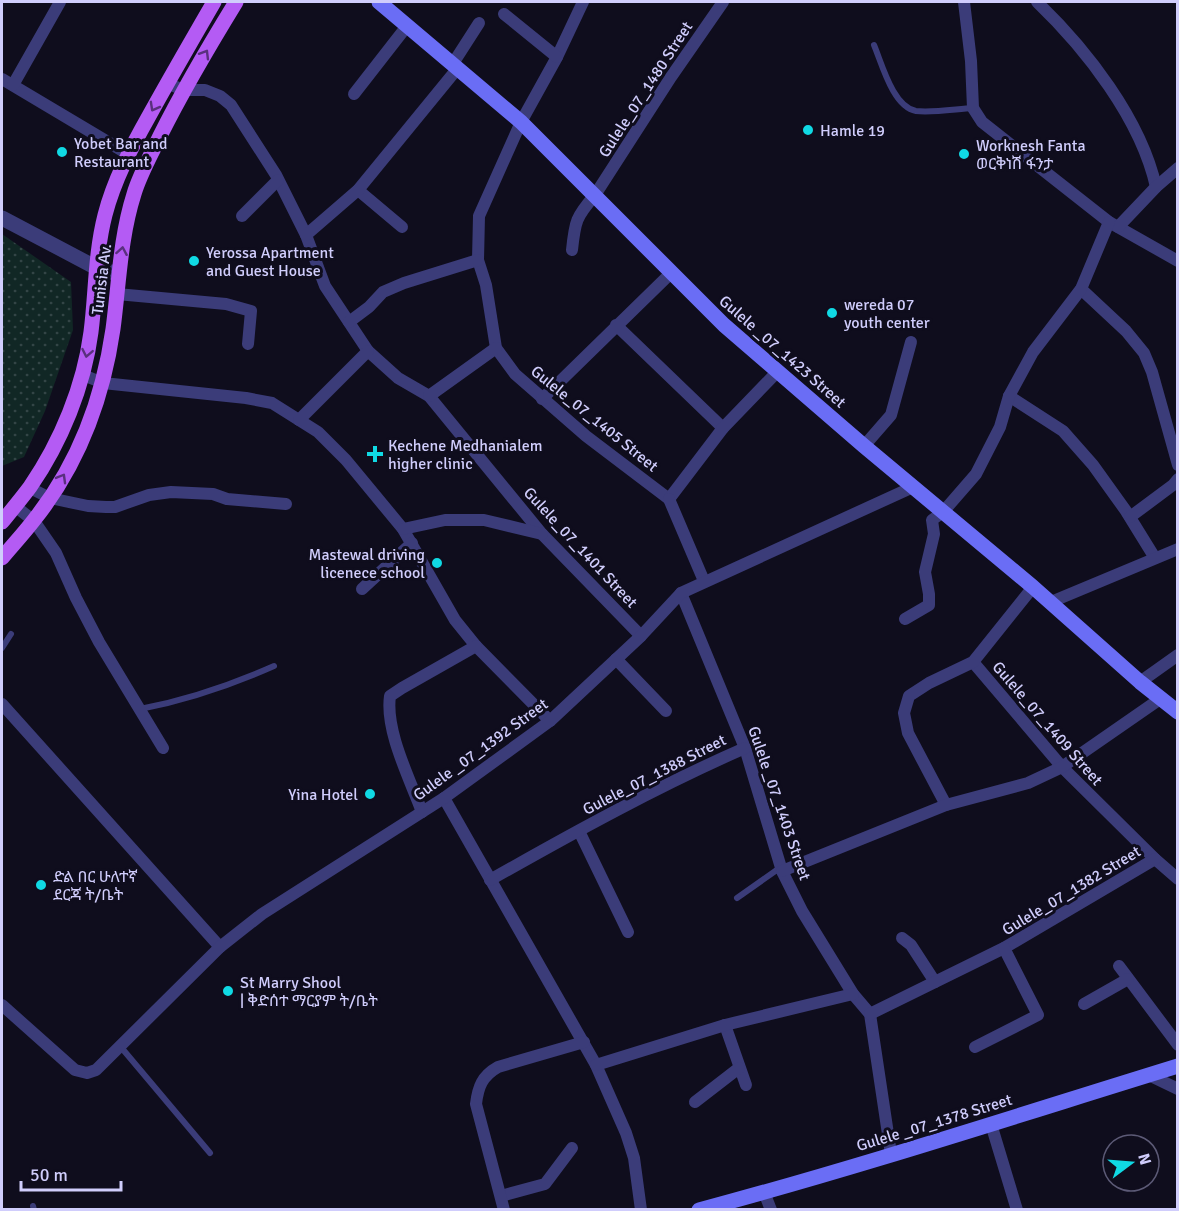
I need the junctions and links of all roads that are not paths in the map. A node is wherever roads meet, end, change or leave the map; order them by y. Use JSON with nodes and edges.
{"nodes":[{"id":1,"x":60,"y":2,"type":"edge"},
{"id":2,"x":214,"y":2,"type":"edge"},
{"id":3,"x":236,"y":2,"type":"edge"},
{"id":4,"x":379,"y":2,"type":"edge"},
{"id":5,"x":583,"y":2,"type":"edge"},
{"id":6,"x":723,"y":2,"type":"edge"},
{"id":7,"x":964,"y":2,"type":"edge"},
{"id":8,"x":1037,"y":2,"type":"edge"},
{"id":9,"x":504,"y":14,"type":"dead end"},
{"id":10,"x":479,"y":23,"type":"dead end"},
{"id":11,"x":407,"y":26,"type":"junction"},
{"id":12,"x":874,"y":45,"type":"dead end"},
{"id":13,"x":557,"y":57,"type":"junction"},
{"id":14,"x":454,"y":67,"type":"junction"},
{"id":15,"x":7,"y":82,"type":"edge"},
{"id":16,"x":167,"y":83,"type":"junction"},
{"id":17,"x":183,"y":90,"type":"junction"},
{"id":18,"x":354,"y":94,"type":"dead end"},
{"id":19,"x":973,"y":108,"type":"junction"},
{"id":20,"x":521,"y":122,"type":"junction"},
{"id":21,"x":128,"y":154,"type":"junction"},
{"id":22,"x":1178,"y":168,"type":"edge"},
{"id":23,"x":278,"y":180,"type":"junction"},
{"id":24,"x":1156,"y":187,"type":"junction"},
{"id":25,"x":358,"y":190,"type":"junction"},
{"id":26,"x":595,"y":195,"type":"junction"},
{"id":27,"x":242,"y":216,"type":"dead end"},
{"id":28,"x":2,"y":218,"type":"edge"},
{"id":29,"x":1114,"y":225,"type":"junction"},
{"id":30,"x":402,"y":227,"type":"dead end"},
{"id":31,"x":306,"y":235,"type":"junction"},
{"id":32,"x":572,"y":250,"type":"dead end"},
{"id":33,"x":478,"y":260,"type":"junction"},
{"id":34,"x":1178,"y":261,"type":"edge"},
{"id":35,"x":95,"y":267,"type":"junction"},
{"id":36,"x":671,"y":273,"type":"junction"},
{"id":37,"x":118,"y":274,"type":"junction"},
{"id":38,"x":1081,"y":289,"type":"junction"},
{"id":39,"x":117,"y":294,"type":"junction"},
{"id":40,"x":349,"y":322,"type":"junction"},
{"id":41,"x":616,"y":325,"type":"junction"},
{"id":42,"x":910,"y":342,"type":"dead end"},
{"id":43,"x":248,"y":344,"type":"dead end"},
{"id":44,"x":496,"y":348,"type":"junction"},
{"id":45,"x":368,"y":351,"type":"junction"},
{"id":46,"x":778,"y":371,"type":"junction"},
{"id":47,"x":83,"y":375,"type":"junction"},
{"id":48,"x":103,"y":383,"type":"junction"},
{"id":49,"x":429,"y":396,"type":"junction"},
{"id":50,"x":1009,"y":396,"type":"junction"},
{"id":51,"x":542,"y":399,"type":"junction"},
{"id":52,"x":299,"y":420,"type":"junction"},
{"id":53,"x":723,"y":428,"type":"junction"},
{"id":54,"x":864,"y":447,"type":"junction"},
{"id":55,"x":1178,"y":465,"type":"edge"},
{"id":56,"x":1178,"y":478,"type":"edge"},
{"id":57,"x":913,"y":487,"type":"junction"},
{"id":58,"x":30,"y":488,"type":"junction"},
{"id":59,"x":50,"y":498,"type":"junction"},
{"id":60,"x":669,"y":498,"type":"junction"},
{"id":61,"x":286,"y":504,"type":"dead end"},
{"id":62,"x":15,"y":506,"type":"junction"},
{"id":63,"x":943,"y":512,"type":"junction"},
{"id":64,"x":1130,"y":517,"type":"junction"},
{"id":65,"x":34,"y":521,"type":"junction"},
{"id":66,"x":2,"y":522,"type":"edge"},
{"id":67,"x":404,"y":530,"type":"junction"},
{"id":68,"x":542,"y":534,"type":"junction"},
{"id":69,"x":412,"y":543,"type":"junction"},
{"id":70,"x":1178,"y":549,"type":"edge"},
{"id":71,"x":2,"y":558,"type":"edge"},
{"id":72,"x":1155,"y":558,"type":"junction"},
{"id":73,"x":704,"y":581,"type":"junction"},
{"id":74,"x":1033,"y":587,"type":"junction"},
{"id":75,"x":362,"y":589,"type":"dead end"},
{"id":76,"x":681,"y":592,"type":"junction"},
{"id":77,"x":1051,"y":602,"type":"junction"},
{"id":78,"x":905,"y":619,"type":"dead end"},
{"id":79,"x":11,"y":634,"type":"dead end"},
{"id":80,"x":641,"y":636,"type":"junction"},
{"id":81,"x":476,"y":646,"type":"junction"},
{"id":82,"x":2,"y":648,"type":"edge"},
{"id":83,"x":1178,"y":655,"type":"edge"},
{"id":84,"x":616,"y":659,"type":"junction"},
{"id":85,"x":974,"y":662,"type":"junction"},
{"id":86,"x":274,"y":666,"type":"dead end"},
{"id":87,"x":1140,"y":682,"type":"junction"},
{"id":88,"x":1160,"y":699,"type":"junction"},
{"id":89,"x":2,"y":704,"type":"edge"},
{"id":90,"x":140,"y":709,"type":"junction"},
{"id":91,"x":666,"y":711,"type":"dead end"},
{"id":92,"x":1178,"y":712,"type":"edge"},
{"id":93,"x":550,"y":721,"type":"junction"},
{"id":94,"x":163,"y":748,"type":"dead end"},
{"id":95,"x":745,"y":748,"type":"junction"},
{"id":96,"x":1062,"y":767,"type":"junction"},
{"id":97,"x":444,"y":798,"type":"junction"},
{"id":98,"x":946,"y":806,"type":"junction"},
{"id":99,"x":422,"y":812,"type":"junction"},
{"id":100,"x":579,"y":831,"type":"junction"},
{"id":101,"x":1155,"y":859,"type":"junction"},
{"id":102,"x":782,"y":869,"type":"junction"},
{"id":103,"x":1178,"y":879,"type":"edge"},
{"id":104,"x":490,"y":880,"type":"junction"},
{"id":105,"x":737,"y":898,"type":"dead end"},
{"id":106,"x":628,"y":932,"type":"dead end"},
{"id":107,"x":902,"y":938,"type":"dead end"},
{"id":108,"x":220,"y":947,"type":"junction"},
{"id":109,"x":1004,"y":948,"type":"junction"},
{"id":110,"x":1119,"y":966,"type":"dead end"},
{"id":111,"x":1128,"y":979,"type":"junction"},
{"id":112,"x":935,"y":982,"type":"junction"},
{"id":113,"x":853,"y":994,"type":"junction"},
{"id":114,"x":1084,"y":1004,"type":"dead end"},
{"id":115,"x":4,"y":1012,"type":"edge"},
{"id":116,"x":870,"y":1014,"type":"junction"},
{"id":117,"x":725,"y":1024,"type":"junction"},
{"id":118,"x":584,"y":1042,"type":"junction"},
{"id":119,"x":1178,"y":1045,"type":"edge"},
{"id":120,"x":120,"y":1046,"type":"junction"},
{"id":121,"x":975,"y":1047,"type":"dead end"},
{"id":122,"x":596,"y":1065,"type":"junction"},
{"id":123,"x":1178,"y":1066,"type":"edge"},
{"id":124,"x":739,"y":1068,"type":"junction"},
{"id":125,"x":1149,"y":1075,"type":"junction"},
{"id":126,"x":746,"y":1085,"type":"dead end"},
{"id":127,"x":1178,"y":1089,"type":"edge"},
{"id":128,"x":695,"y":1102,"type":"dead end"},
{"id":129,"x":991,"y":1124,"type":"junction"},
{"id":130,"x":572,"y":1148,"type":"dead end"},
{"id":131,"x":210,"y":1153,"type":"dead end"},
{"id":132,"x":891,"y":1154,"type":"junction"},
{"id":133,"x":764,"y":1192,"type":"junction"},
{"id":134,"x":501,"y":1196,"type":"junction"},
{"id":135,"x":504,"y":1209,"type":"edge"},
{"id":136,"x":641,"y":1209,"type":"edge"},
{"id":137,"x":699,"y":1209,"type":"edge"},
{"id":138,"x":771,"y":1209,"type":"edge"},
{"id":139,"x":1017,"y":1209,"type":"edge"}],
"edges":[{"from":1,"to":15,"type":"street"},
{"from":2,"to":16,"type":"main road","name":"Tunisia Av."},
{"from":17,"to":3,"type":"main road","name":"Tunisia Av.","one_way":true},
{"from":4,"to":11,"type":"main road","name":"Gulele _07_1423 Street"},
{"from":5,"to":13,"type":"street","name":"Gulele_07_1405 Street"},
{"from":6,"to":26,"type":"street","name":"Gulele_07_1480 Street"},
{"from":7,"to":19,"type":"street"},
{"from":8,"to":24,"type":"street"},
{"from":9,"to":13,"type":"street"},
{"from":10,"to":14,"type":"street"},
{"from":11,"to":14,"type":"main road","name":"Gulele _07_1423 Street"},
{"from":11,"to":18,"type":"street"},
{"from":12,"to":19,"type":"lane"},
{"from":13,"to":20,"type":"street","name":"Gulele_07_1405 Street"},
{"from":14,"to":20,"type":"main road","name":"Gulele _07_1423 Street"},
{"from":14,"to":25,"type":"street"},
{"from":15,"to":21,"type":"street"},
{"from":16,"to":17,"type":"street","name":"Gulele_07_1401 Street"},
{"from":16,"to":21,"type":"main road","name":"Tunisia Av.","one_way":true},
{"from":17,"to":23,"type":"street","name":"Gulele_07_1401 Street"},
{"from":37,"to":17,"type":"main road","name":"Tunisia Av.","one_way":true},
{"from":19,"to":29,"type":"street"},
{"from":20,"to":26,"type":"main road","name":"Gulele _07_1423 Street"},
{"from":20,"to":33,"type":"street","name":"Gulele_07_1405 Street"},
{"from":21,"to":35,"type":"main road","name":"Tunisia Av."},
{"from":22,"to":24,"type":"street"},
{"from":23,"to":27,"type":"street"},
{"from":23,"to":31,"type":"street","name":"Gulele_07_1401 Street"},
{"from":24,"to":29,"type":"street"},
{"from":25,"to":30,"type":"street"},
{"from":25,"to":31,"type":"street"},
{"from":26,"to":32,"type":"street","name":"Gulele_07_1480 Street"},
{"from":26,"to":36,"type":"main road","name":"Gulele _07_1423 Street"},
{"from":28,"to":35,"type":"street"},
{"from":29,"to":34,"type":"street"},
{"from":29,"to":38,"type":"street"},
{"from":31,"to":40,"type":"street","name":"Gulele_07_1401 Street"},
{"from":33,"to":40,"type":"street"},
{"from":33,"to":44,"type":"street","name":"Gulele_07_1405 Street"},
{"from":35,"to":37,"type":"street"},
{"from":35,"to":47,"type":"main road","name":"Tunisia Av.","one_way":true},
{"from":36,"to":41,"type":"street"},
{"from":36,"to":46,"type":"main road","name":"Gulele _07_1423 Street"},
{"from":37,"to":39,"type":"main road","name":"Tunisia Av."},
{"from":38,"to":50,"type":"street"},
{"from":38,"to":55,"type":"street"},
{"from":39,"to":43,"type":"street"},
{"from":39,"to":48,"type":"main road","name":"Tunisia Av."},
{"from":40,"to":45,"type":"street","name":"Gulele_07_1401 Street"},
{"from":41,"to":51,"type":"street"},
{"from":41,"to":53,"type":"street"},
{"from":42,"to":54,"type":"street"},
{"from":44,"to":49,"type":"street"},
{"from":44,"to":51,"type":"street","name":"Gulele_07_1405 Street"},
{"from":45,"to":49,"type":"street","name":"Gulele_07_1401 Street"},
{"from":45,"to":52,"type":"street"},
{"from":46,"to":53,"type":"street"},
{"from":46,"to":54,"type":"main road","name":"Gulele _07_1423 Street"},
{"from":47,"to":48,"type":"street"},
{"from":47,"to":58,"type":"main road","name":"Tunisia Av."},
{"from":48,"to":52,"type":"street"},
{"from":59,"to":48,"type":"main road","name":"Tunisia Av.","one_way":true},
{"from":49,"to":68,"type":"street","name":"Gulele_07_1401 Street"},
{"from":50,"to":63,"type":"street"},
{"from":50,"to":64,"type":"street"},
{"from":51,"to":60,"type":"street","name":"Gulele_07_1405 Street"},
{"from":52,"to":67,"type":"street"},
{"from":53,"to":60,"type":"street"},
{"from":54,"to":57,"type":"main road","name":"Gulele _07_1423 Street"},
{"from":56,"to":64,"type":"street"},
{"from":57,"to":63,"type":"main road","name":"Gulele _07_1423 Street"},
{"from":57,"to":73,"type":"street","name":"Gulele _07_1392 Street"},
{"from":58,"to":59,"type":"street"},
{"from":58,"to":62,"type":"main road","name":"Tunisia Av."},
{"from":59,"to":61,"type":"street"},
{"from":59,"to":65,"type":"main road","name":"Tunisia Av."},
{"from":60,"to":73,"type":"street"},
{"from":62,"to":65,"type":"street"},
{"from":62,"to":66,"type":"main road","name":"Tunisia Av."},
{"from":63,"to":74,"type":"main road","name":"Gulele _07_1423 Street"},
{"from":63,"to":78,"type":"street"},
{"from":64,"to":72,"type":"street"},
{"from":65,"to":71,"type":"main road","name":"Tunisia Av."},
{"from":65,"to":90,"type":"street"},
{"from":67,"to":68,"type":"street"},
{"from":67,"to":69,"type":"street"},
{"from":68,"to":80,"type":"street","name":"Gulele_07_1401 Street"},
{"from":69,"to":75,"type":"street"},
{"from":69,"to":81,"type":"street"},
{"from":70,"to":72,"type":"street"},
{"from":72,"to":77,"type":"street"},
{"from":73,"to":76,"type":"street","name":"Gulele _07_1392 Street"},
{"from":74,"to":77,"type":"main road","name":"Gulele _07_1423 Street"},
{"from":74,"to":85,"type":"street"},
{"from":76,"to":80,"type":"street","name":"Gulele _07_1392 Street"},
{"from":76,"to":95,"type":"street","name":"Gulele _07_1403 Street"},
{"from":77,"to":87,"type":"main road","name":"Gulele _07_1423 Street"},
{"from":79,"to":82,"type":"lane"},
{"from":80,"to":84,"type":"street","name":"Gulele _07_1392 Street"},
{"from":81,"to":93,"type":"street"},
{"from":81,"to":99,"type":"street"},
{"from":83,"to":87,"type":"street"},
{"from":84,"to":91,"type":"street"},
{"from":84,"to":93,"type":"street","name":"Gulele _07_1392 Street"},
{"from":85,"to":96,"type":"street","name":"Gulele_07_1409 Street"},
{"from":85,"to":98,"type":"street"},
{"from":86,"to":90,"type":"lane"},
{"from":87,"to":88,"type":"main road","name":"Gulele _07_1423 Street"},
{"from":88,"to":92,"type":"main road","name":"Gulele _07_1423 Street"},
{"from":88,"to":96,"type":"street"},
{"from":89,"to":108,"type":"street"},
{"from":90,"to":94,"type":"street"},
{"from":93,"to":97,"type":"street","name":"Gulele _07_1392 Street"},
{"from":95,"to":100,"type":"street","name":"Gulele_07_1388 Street"},
{"from":95,"to":102,"type":"street","name":"Gulele _07_1403 Street"},
{"from":96,"to":98,"type":"street"},
{"from":96,"to":101,"type":"street","name":"Gulele_07_1409 Street"},
{"from":97,"to":99,"type":"street","name":"Gulele _07_1392 Street"},
{"from":97,"to":104,"type":"street"},
{"from":98,"to":102,"type":"street"},
{"from":99,"to":108,"type":"street","name":"Gulele _07_1392 Street"},
{"from":100,"to":104,"type":"street","name":"Gulele_07_1388 Street"},
{"from":100,"to":106,"type":"street","name":"Gulele_07_1388 Street"},
{"from":101,"to":103,"type":"street","name":"Gulele_07_1409 Street"},
{"from":101,"to":109,"type":"street","name":"Gulele_07_1382 Street"},
{"from":102,"to":105,"type":"lane"},
{"from":102,"to":113,"type":"street","name":"Gulele _07_1403 Street"},
{"from":104,"to":118,"type":"street"},
{"from":107,"to":112,"type":"street"},
{"from":108,"to":120,"type":"street","name":"Gulele _07_1392 Street"},
{"from":109,"to":112,"type":"street","name":"Gulele_07_1382 Street"},
{"from":109,"to":121,"type":"street","name":"Gulele_07_1382 Street"},
{"from":110,"to":111,"type":"street"},
{"from":111,"to":114,"type":"street"},
{"from":111,"to":119,"type":"street"},
{"from":112,"to":116,"type":"street","name":"Gulele_07_1382 Street"},
{"from":113,"to":116,"type":"street","name":"Gulele _07_1403 Street"},
{"from":113,"to":117,"type":"street"},
{"from":115,"to":120,"type":"street","name":"Gulele _07_1392 Street"},
{"from":116,"to":132,"type":"street"},
{"from":117,"to":122,"type":"street"},
{"from":117,"to":124,"type":"street"},
{"from":118,"to":122,"type":"street"},
{"from":118,"to":134,"type":"street"},
{"from":120,"to":131,"type":"lane"},
{"from":122,"to":136,"type":"street"},
{"from":123,"to":125,"type":"main road","name":"Gulele _07_1378 Street"},
{"from":124,"to":126,"type":"street"},
{"from":124,"to":128,"type":"street"},
{"from":125,"to":127,"type":"street"},
{"from":125,"to":129,"type":"main road","name":"Gulele _07_1378 Street"},
{"from":129,"to":132,"type":"main road","name":"Gulele _07_1378 Street"},
{"from":129,"to":139,"type":"street"},
{"from":130,"to":134,"type":"street"},
{"from":132,"to":133,"type":"main road","name":"Gulele _07_1378 Street"},
{"from":133,"to":137,"type":"main road","name":"Gulele _07_1378 Street"},
{"from":133,"to":138,"type":"street"},
{"from":134,"to":135,"type":"street"}]}
